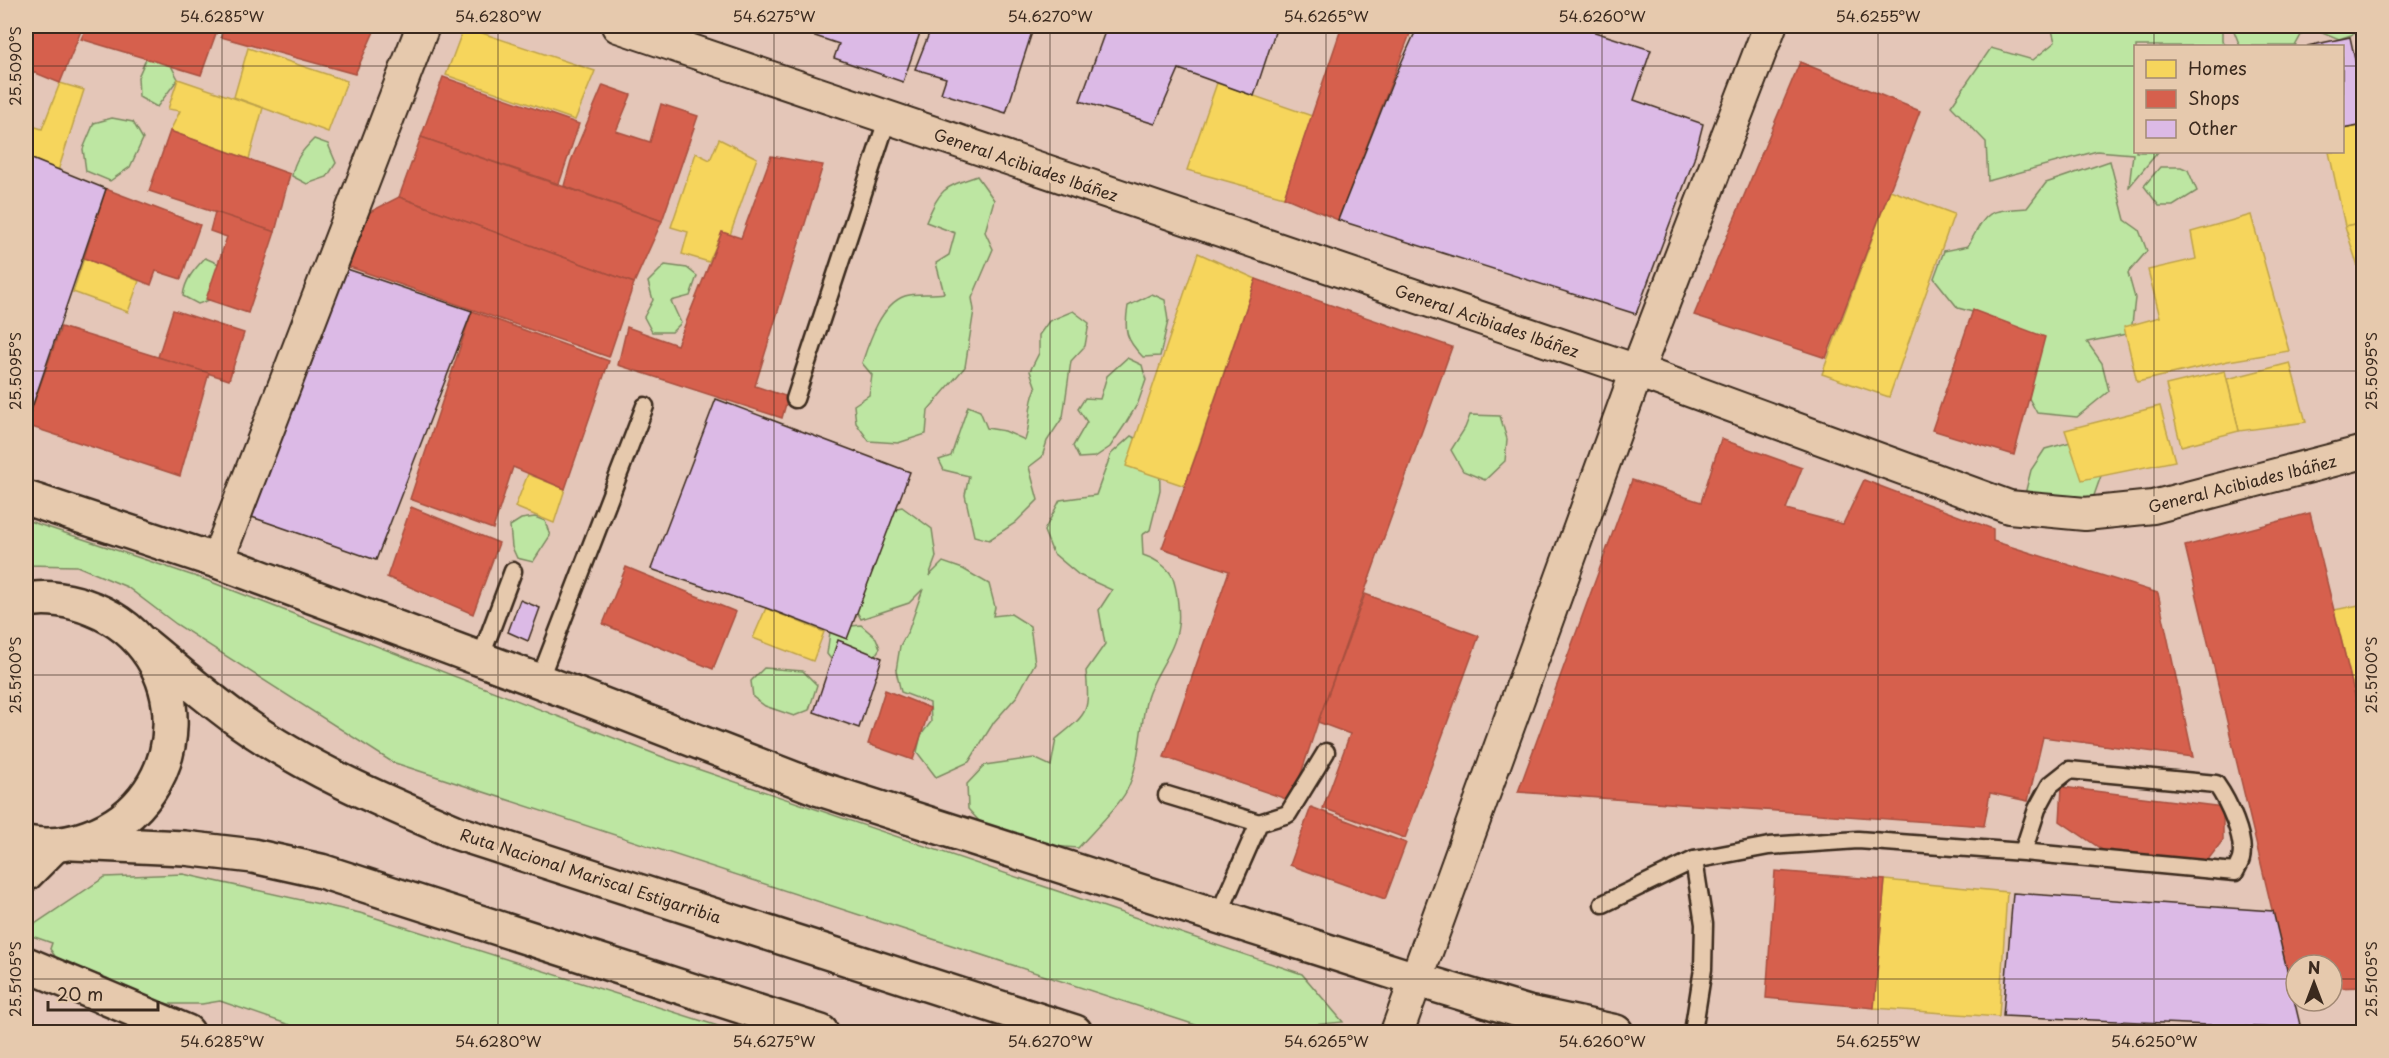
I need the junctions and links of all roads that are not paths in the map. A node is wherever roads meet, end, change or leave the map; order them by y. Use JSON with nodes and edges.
{"nodes":[{"id":1,"x":423,"y":26,"type":"edge"},
{"id":2,"x":618,"y":26,"type":"edge"},
{"id":3,"x":1770,"y":26,"type":"edge"},
{"id":4,"x":888,"y":117,"type":"junction"},
{"id":5,"x":1637,"y":371,"type":"junction"},
{"id":6,"x":795,"y":399,"type":"dead end"},
{"id":7,"x":645,"y":406,"type":"dead end"},
{"id":8,"x":2364,"y":452,"type":"edge"},
{"id":9,"x":26,"y":498,"type":"edge"},
{"id":10,"x":217,"y":561,"type":"junction"},
{"id":11,"x":513,"y":571,"type":"dead end"},
{"id":12,"x":26,"y":601,"type":"edge"},
{"id":13,"x":144,"y":644,"type":"junction"},
{"id":14,"x":480,"y":659,"type":"junction"},
{"id":15,"x":539,"y":681,"type":"junction"},
{"id":16,"x":1326,"y":752,"type":"dead end"},
{"id":17,"x":1167,"y":795,"type":"dead end"},
{"id":18,"x":1259,"y":823,"type":"junction"},
{"id":19,"x":51,"y":844,"type":"edge"},
{"id":20,"x":2023,"y":852,"type":"junction"},
{"id":21,"x":1694,"y":860,"type":"junction"},
{"id":22,"x":26,"y":874,"type":"edge"},
{"id":23,"x":1603,"y":904,"type":"dead end"},
{"id":24,"x":1218,"y":916,"type":"junction"},
{"id":25,"x":26,"y":964,"type":"edge"},
{"id":26,"x":1415,"y":979,"type":"junction"},
{"id":27,"x":187,"y":1032,"type":"edge"},
{"id":28,"x":821,"y":1032,"type":"edge"},
{"id":29,"x":1075,"y":1032,"type":"edge"},
{"id":30,"x":1396,"y":1032,"type":"edge"},
{"id":31,"x":1616,"y":1032,"type":"edge"},
{"id":32,"x":1693,"y":1032,"type":"edge"}],
"edges":[{"from":1,"to":10,"type":"street"},
{"from":2,"to":4,"type":"street","name":"General Acibiades Ibáñez"},
{"from":3,"to":5,"type":"street"},
{"from":4,"to":5,"type":"street","name":"General Acibiades Ibáñez"},
{"from":4,"to":6,"type":"lane"},
{"from":5,"to":8,"type":"street","name":"General Acibiades Ibáñez"},
{"from":5,"to":26,"type":"street"},
{"from":7,"to":15,"type":"lane"},
{"from":9,"to":10,"type":"main road"},
{"from":10,"to":14,"type":"main road"},
{"from":11,"to":14,"type":"lane"},
{"from":12,"to":13,"type":"main road","name":"Ruta Nacional Mariscal Estigarribia"},
{"from":13,"to":19,"type":"main road","name":"Ruta Nacional Mariscal Estigarribia"},
{"from":13,"to":29,"type":"main road","name":"Ruta Nacional Mariscal Estigarribia"},
{"from":14,"to":15,"type":"main road"},
{"from":15,"to":24,"type":"main road"},
{"from":16,"to":18,"type":"lane"},
{"from":17,"to":18,"type":"lane"},
{"from":18,"to":24,"type":"lane"},
{"from":19,"to":22,"type":"main road"},
{"from":19,"to":28,"type":"main road"},
{"from":20,"to":20,"type":"lane"},
{"from":20,"to":21,"type":"lane"},
{"from":21,"to":23,"type":"lane"},
{"from":21,"to":32,"type":"lane"},
{"from":24,"to":26,"type":"main road"},
{"from":25,"to":27,"type":"main road"},
{"from":26,"to":30,"type":"street"},
{"from":26,"to":31,"type":"main road"}]}
